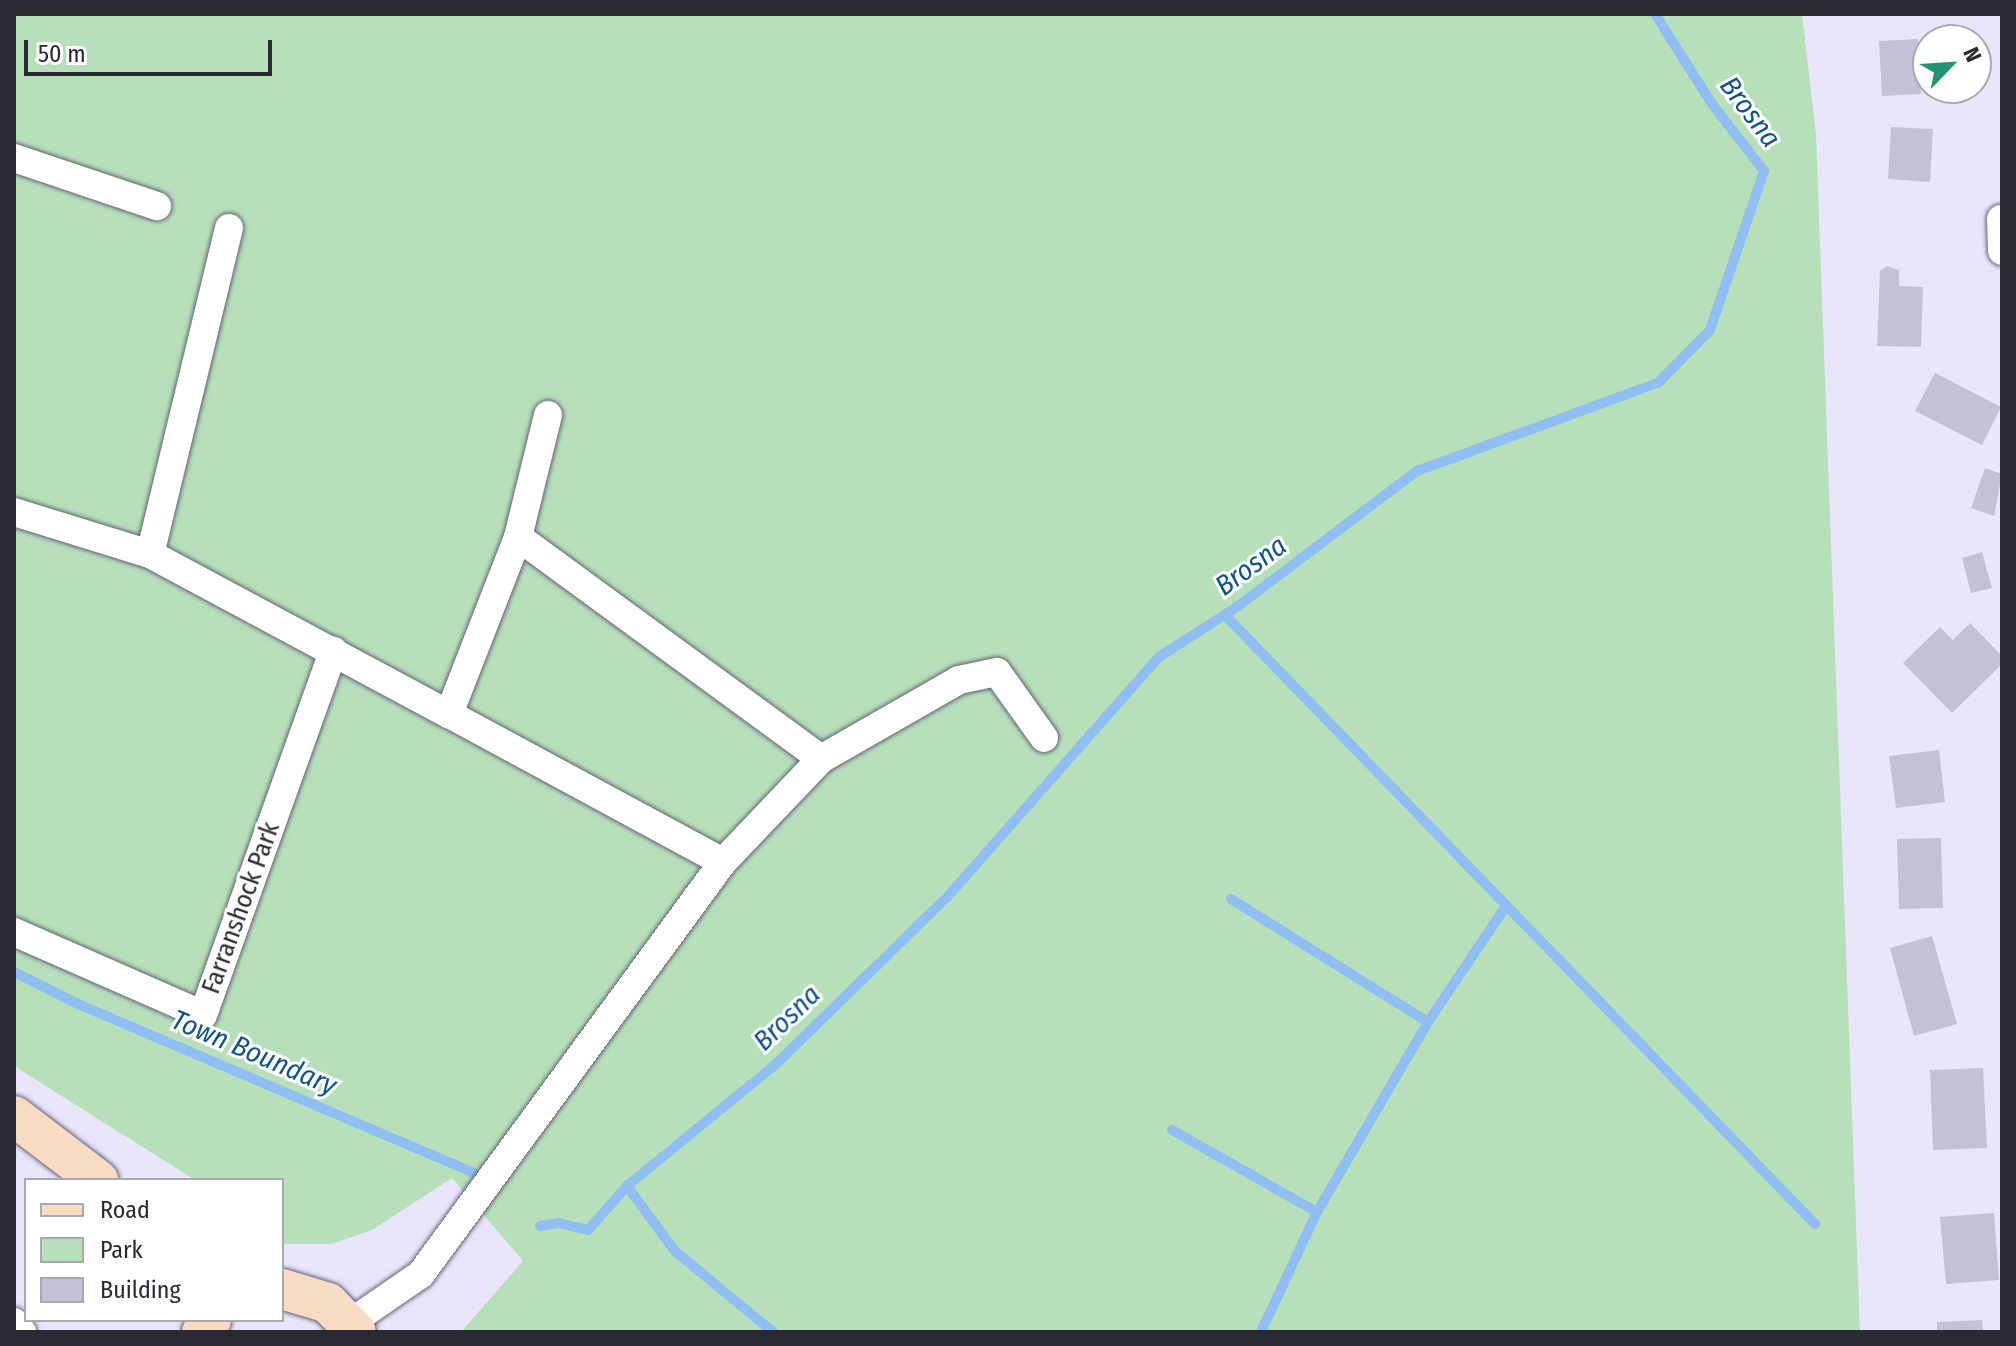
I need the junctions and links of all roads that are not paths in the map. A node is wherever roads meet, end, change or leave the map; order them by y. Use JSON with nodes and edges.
{"nodes":[{"id":1,"x":14,"y":158,"type":"edge"},
{"id":2,"x":157,"y":206,"type":"dead end"},
{"id":3,"x":2001,"y":219,"type":"edge"},
{"id":4,"x":229,"y":228,"type":"dead end"},
{"id":5,"x":2002,"y":251,"type":"edge"},
{"id":6,"x":548,"y":415,"type":"dead end"},
{"id":7,"x":14,"y":512,"type":"edge"},
{"id":8,"x":518,"y":537,"type":"junction"},
{"id":9,"x":150,"y":554,"type":"junction"},
{"id":10,"x":333,"y":651,"type":"junction"},
{"id":11,"x":449,"y":714,"type":"junction"},
{"id":12,"x":1044,"y":738,"type":"dead end"},
{"id":13,"x":821,"y":759,"type":"junction"},
{"id":14,"x":723,"y":862,"type":"junction"},
{"id":15,"x":14,"y":932,"type":"edge"},
{"id":16,"x":14,"y":1116,"type":"edge"},
{"id":17,"x":95,"y":1178,"type":"edge"},
{"id":18,"x":284,"y":1290,"type":"edge"},
{"id":19,"x":14,"y":1322,"type":"edge"},
{"id":20,"x":353,"y":1328,"type":"edge"},
{"id":21,"x":22,"y":1332,"type":"edge"}],
"edges":[{"from":1,"to":2,"type":"street"},
{"from":3,"to":5,"type":"street"},
{"from":4,"to":9,"type":"street"},
{"from":6,"to":8,"type":"street"},
{"from":7,"to":9,"type":"street"},
{"from":8,"to":11,"type":"street"},
{"from":8,"to":13,"type":"street"},
{"from":9,"to":10,"type":"street"},
{"from":10,"to":11,"type":"street"},
{"from":10,"to":15,"type":"street","name":"Farranshock Park"},
{"from":11,"to":14,"type":"street"},
{"from":12,"to":13,"type":"street"},
{"from":13,"to":14,"type":"street"},
{"from":14,"to":20,"type":"street"},
{"from":16,"to":17,"type":"main road"},
{"from":18,"to":20,"type":"main road"},
{"from":19,"to":21,"type":"street"}]}
